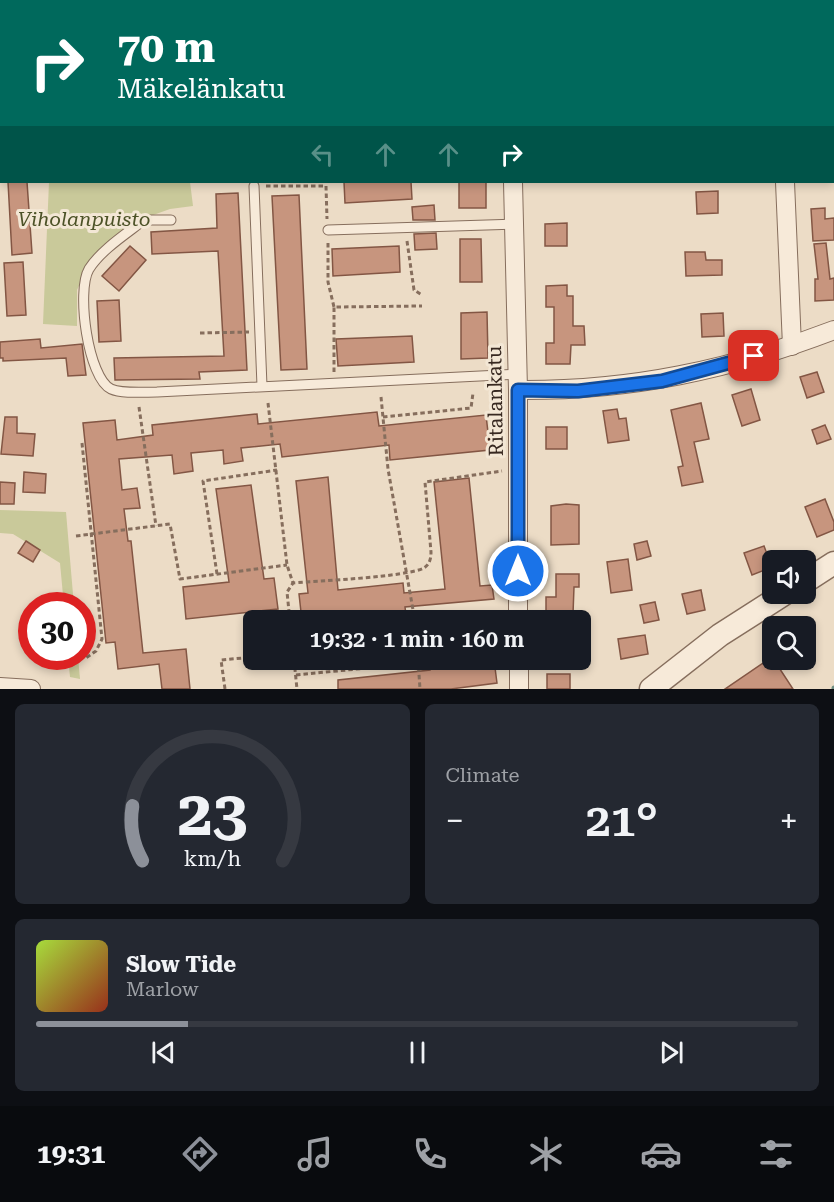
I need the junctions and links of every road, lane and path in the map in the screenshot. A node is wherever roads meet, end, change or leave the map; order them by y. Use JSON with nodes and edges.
{"nodes":[{"id":1,"x":513,"y":183,"type":"edge"},
{"id":2,"x":784,"y":183,"type":"edge"},
{"id":3,"x":254,"y":186,"type":"joint"},
{"id":4,"x":171,"y":220,"type":"dead end"},
{"id":5,"x":514,"y":224,"type":"junction"},
{"id":6,"x":406,"y":227,"type":"junction"},
{"id":7,"x":328,"y":230,"type":"junction"},
{"id":8,"x":422,"y":295,"type":"dead end"},
{"id":9,"x":422,"y":306,"type":"dead end"},
{"id":10,"x":334,"y":307,"type":"junction"},
{"id":11,"x":834,"y":330,"type":"edge"},
{"id":12,"x":260,"y":332,"type":"junction"},
{"id":13,"x":200,"y":333,"type":"dead end"},
{"id":14,"x":792,"y":346,"type":"junction"},
{"id":15,"x":334,"y":382,"type":"junction"},
{"id":16,"x":518,"y":382,"type":"junction"},
{"id":17,"x":262,"y":386,"type":"junction"},
{"id":18,"x":473,"y":393,"type":"dead end"},
{"id":19,"x":381,"y":397,"type":"dead end"},
{"id":20,"x":268,"y":403,"type":"dead end"},
{"id":21,"x":139,"y":407,"type":"dead end"},
{"id":22,"x":383,"y":417,"type":"junction"},
{"id":23,"x":82,"y":443,"type":"dead end"},
{"id":24,"x":518,"y":468,"type":"junction"},
{"id":25,"x":277,"y":470,"type":"junction"},
{"id":26,"x":156,"y":526,"type":"junction"},
{"id":27,"x":92,"y":535,"type":"junction"},
{"id":28,"x":76,"y":536,"type":"dead end"},
{"id":29,"x":834,"y":564,"type":"edge"},
{"id":30,"x":287,"y":565,"type":"junction"},
{"id":31,"x":405,"y":572,"type":"junction"},
{"id":32,"x":217,"y":574,"type":"junction"},
{"id":33,"x":816,"y":575,"type":"edge"},
{"id":34,"x":293,"y":583,"type":"junction"},
{"id":35,"x":768,"y":604,"type":"edge"},
{"id":36,"x":289,"y":610,"type":"edge"},
{"id":37,"x":413,"y":610,"type":"edge"},
{"id":38,"x":518,"y":610,"type":"edge"},
{"id":39,"x":96,"y":651,"type":"edge"},
{"id":40,"x":243,"y":658,"type":"edge"},
{"id":41,"x":295,"y":670,"type":"edge"},
{"id":42,"x":340,"y":670,"type":"edge"},
{"id":43,"x":419,"y":670,"type":"edge"},
{"id":44,"x":519,"y":670,"type":"edge"},
{"id":45,"x":296,"y":675,"type":"junction"},
{"id":46,"x":0,"y":687,"type":"edge"},
{"id":47,"x":31,"y":689,"type":"edge"},
{"id":48,"x":225,"y":689,"type":"edge"},
{"id":49,"x":297,"y":689,"type":"edge"},
{"id":50,"x":420,"y":689,"type":"edge"},
{"id":51,"x":519,"y":689,"type":"edge"},
{"id":52,"x":651,"y":689,"type":"edge"}],
"edges":[{"from":1,"to":5,"type":"street","name":"Ritalankatu"},
{"from":2,"to":14,"type":"street"},
{"from":3,"to":7,"type":"path"},
{"from":3,"to":12,"type":"lane"},
{"from":4,"to":17,"type":"lane"},
{"from":5,"to":6,"type":"lane"},
{"from":5,"to":16,"type":"street","name":"Ritalankatu"},
{"from":6,"to":7,"type":"lane"},
{"from":6,"to":8,"type":"path"},
{"from":7,"to":10,"type":"path"},
{"from":9,"to":10,"type":"path"},
{"from":10,"to":15,"type":"path"},
{"from":11,"to":14,"type":"street"},
{"from":12,"to":13,"type":"path"},
{"from":12,"to":17,"type":"lane"},
{"from":14,"to":16,"type":"street"},
{"from":15,"to":16,"type":"lane"},
{"from":15,"to":17,"type":"lane"},
{"from":16,"to":24,"type":"street","name":"Ritalankatu"},
{"from":18,"to":22,"type":"path"},
{"from":19,"to":22,"type":"path"},
{"from":20,"to":25,"type":"path"},
{"from":21,"to":26,"type":"path"},
{"from":22,"to":31,"type":"path"},
{"from":23,"to":27,"type":"path"},
{"from":24,"to":31,"type":"path"},
{"from":24,"to":38,"type":"street","name":"Ritalankatu"},
{"from":25,"to":30,"type":"path"},
{"from":25,"to":32,"type":"path"},
{"from":26,"to":27,"type":"path"},
{"from":26,"to":32,"type":"path"},
{"from":27,"to":28,"type":"path"},
{"from":27,"to":39,"type":"path"},
{"from":29,"to":33,"type":"street"},
{"from":30,"to":32,"type":"path"},
{"from":30,"to":34,"type":"path"},
{"from":31,"to":34,"type":"path"},
{"from":31,"to":37,"type":"path"},
{"from":34,"to":36,"type":"path"},
{"from":35,"to":52,"type":"street"},
{"from":40,"to":48,"type":"path"},
{"from":41,"to":45,"type":"path"},
{"from":42,"to":45,"type":"path"},
{"from":43,"to":50,"type":"path"},
{"from":44,"to":51,"type":"street"},
{"from":45,"to":49,"type":"path"},
{"from":46,"to":47,"type":"street"}]}
